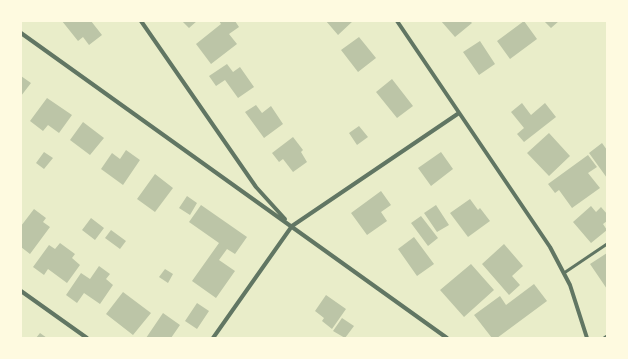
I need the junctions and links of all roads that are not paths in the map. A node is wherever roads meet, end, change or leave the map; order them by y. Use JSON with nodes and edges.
{"nodes":[{"id":1,"x":141,"y":21,"type":"edge"},
{"id":2,"x":396,"y":21,"type":"edge"},
{"id":3,"x":21,"y":33,"type":"edge"},
{"id":4,"x":459,"y":113,"type":"junction"},
{"id":5,"x":292,"y":226,"type":"junction"},
{"id":6,"x":607,"y":244,"type":"edge"},
{"id":7,"x":564,"y":273,"type":"junction"},
{"id":8,"x":21,"y":291,"type":"edge"},
{"id":9,"x":607,"y":336,"type":"edge"},
{"id":10,"x":87,"y":338,"type":"edge"},
{"id":11,"x":213,"y":338,"type":"edge"},
{"id":12,"x":448,"y":338,"type":"edge"},
{"id":13,"x":587,"y":338,"type":"edge"},
{"id":14,"x":604,"y":338,"type":"edge"}],
"edges":[{"from":1,"to":5,"type":"street"},
{"from":2,"to":4,"type":"street"},
{"from":3,"to":5,"type":"street"},
{"from":4,"to":5,"type":"street"},
{"from":4,"to":7,"type":"street"},
{"from":5,"to":11,"type":"street"},
{"from":5,"to":12,"type":"street"},
{"from":6,"to":7,"type":"lane"},
{"from":7,"to":13,"type":"street"},
{"from":8,"to":10,"type":"street"},
{"from":9,"to":14,"type":"lane"}]}
